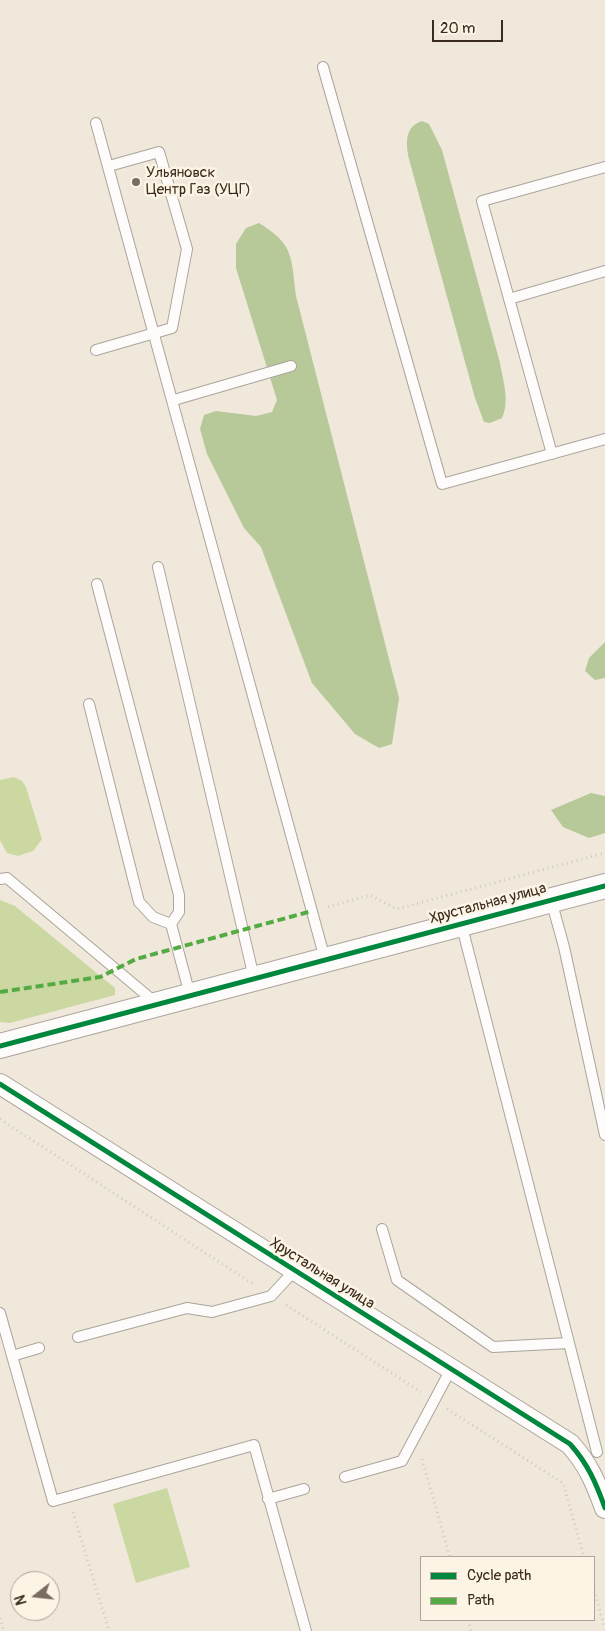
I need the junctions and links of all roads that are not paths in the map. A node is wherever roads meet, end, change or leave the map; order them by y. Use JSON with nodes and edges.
{"nodes":[{"id":1,"x":323,"y":67,"type":"dead end"},
{"id":2,"x":96,"y":122,"type":"dead end"},
{"id":3,"x":109,"y":166,"type":"junction"},
{"id":4,"x":605,"y":167,"type":"edge"},
{"id":5,"x":605,"y":271,"type":"edge"},
{"id":6,"x":509,"y":298,"type":"junction"},
{"id":7,"x":155,"y":333,"type":"junction"},
{"id":8,"x":96,"y":350,"type":"dead end"},
{"id":9,"x":291,"y":366,"type":"dead end"},
{"id":10,"x":174,"y":400,"type":"junction"},
{"id":11,"x":605,"y":439,"type":"edge"},
{"id":12,"x":552,"y":454,"type":"junction"},
{"id":13,"x":158,"y":567,"type":"dead end"},
{"id":14,"x":97,"y":584,"type":"dead end"},
{"id":15,"x":89,"y":704,"type":"dead end"},
{"id":16,"x":0,"y":879,"type":"edge"},
{"id":17,"x":605,"y":886,"type":"edge"},
{"id":18,"x":552,"y":900,"type":"junction"},
{"id":19,"x":462,"y":923,"type":"junction"},
{"id":20,"x":171,"y":924,"type":"junction"},
{"id":21,"x":325,"y":959,"type":"junction"},
{"id":22,"x":254,"y":978,"type":"junction"},
{"id":23,"x":190,"y":995,"type":"junction"},
{"id":24,"x":158,"y":1004,"type":"junction"},
{"id":25,"x":0,"y":1046,"type":"edge"},
{"id":26,"x":0,"y":1084,"type":"edge"},
{"id":27,"x":605,"y":1135,"type":"edge"},
{"id":28,"x":382,"y":1230,"type":"dead end"},
{"id":29,"x":294,"y":1271,"type":"junction"},
{"id":30,"x":0,"y":1313,"type":"edge"},
{"id":31,"x":78,"y":1337,"type":"dead end"},
{"id":32,"x":569,"y":1343,"type":"junction"},
{"id":33,"x":39,"y":1348,"type":"dead end"},
{"id":34,"x":12,"y":1356,"type":"junction"},
{"id":35,"x":451,"y":1369,"type":"junction"},
{"id":36,"x":596,"y":1454,"type":"edge"},
{"id":37,"x":345,"y":1477,"type":"dead end"},
{"id":38,"x":304,"y":1489,"type":"dead end"},
{"id":39,"x":268,"y":1499,"type":"junction"},
{"id":40,"x":605,"y":1508,"type":"edge"},
{"id":41,"x":306,"y":1631,"type":"edge"}],
"edges":[{"from":1,"to":12,"type":"lane"},
{"from":2,"to":3,"type":"lane"},
{"from":3,"to":7,"type":"lane"},
{"from":3,"to":7,"type":"lane"},
{"from":4,"to":6,"type":"lane"},
{"from":5,"to":6,"type":"lane"},
{"from":6,"to":12,"type":"lane"},
{"from":7,"to":8,"type":"lane"},
{"from":7,"to":10,"type":"lane"},
{"from":9,"to":10,"type":"lane"},
{"from":10,"to":21,"type":"lane"},
{"from":11,"to":12,"type":"lane"},
{"from":13,"to":22,"type":"lane"},
{"from":14,"to":20,"type":"lane"},
{"from":15,"to":20,"type":"lane"},
{"from":16,"to":24,"type":"lane"},
{"from":17,"to":18,"type":"street","name":"Хрустальная улица"},
{"from":18,"to":19,"type":"street","name":"Хрустальная улица"},
{"from":18,"to":27,"type":"lane"},
{"from":19,"to":21,"type":"street","name":"Хрустальная улица"},
{"from":19,"to":32,"type":"lane"},
{"from":20,"to":23,"type":"lane"},
{"from":21,"to":22,"type":"street","name":"Хрустальная улица"},
{"from":22,"to":23,"type":"street","name":"Хрустальная улица"},
{"from":23,"to":24,"type":"street","name":"Хрустальная улица"},
{"from":24,"to":25,"type":"street","name":"Хрустальная улица"},
{"from":26,"to":29,"type":"street","name":"Хрустальная улица"},
{"from":28,"to":32,"type":"lane"},
{"from":29,"to":31,"type":"lane"},
{"from":29,"to":35,"type":"street","name":"Хрустальная улица"},
{"from":30,"to":34,"type":"lane"},
{"from":32,"to":36,"type":"lane"},
{"from":33,"to":34,"type":"lane"},
{"from":34,"to":39,"type":"lane"},
{"from":35,"to":36,"type":"street","name":"Хрустальная улица"},
{"from":35,"to":37,"type":"lane"},
{"from":36,"to":40,"type":"street","name":"Хрустальная улица"},
{"from":38,"to":39,"type":"lane"},
{"from":39,"to":41,"type":"lane"}]}
